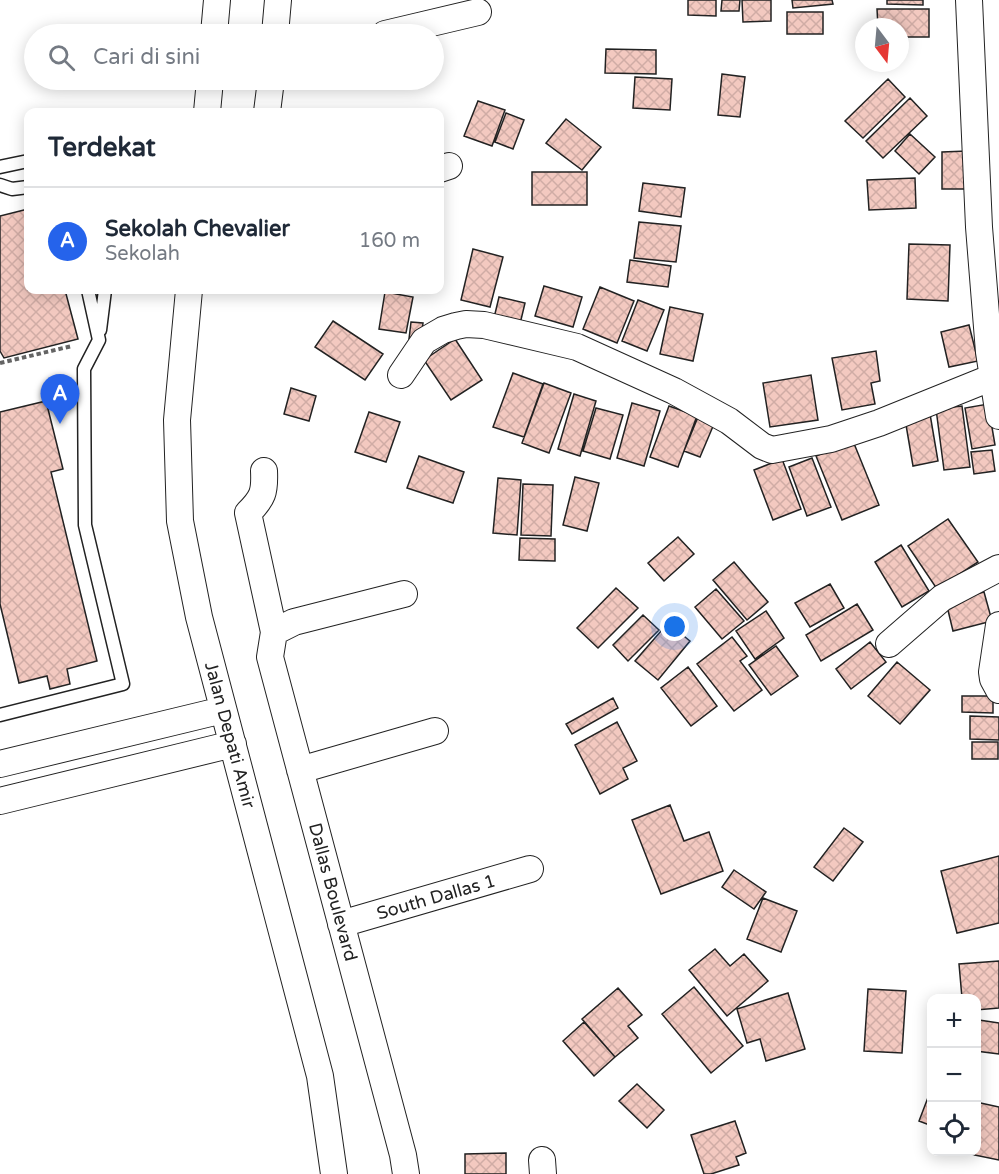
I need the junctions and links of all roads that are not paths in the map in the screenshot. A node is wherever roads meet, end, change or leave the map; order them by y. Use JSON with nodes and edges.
{"nodes":[{"id":1,"x":217,"y":0,"type":"edge"},
{"id":2,"x":278,"y":0,"type":"edge"},
{"id":3,"x":969,"y":0,"type":"edge"},
{"id":4,"x":478,"y":12,"type":"dead end"},
{"id":5,"x":215,"y":24,"type":"edge"},
{"id":6,"x":276,"y":24,"type":"edge"},
{"id":7,"x":428,"y":24,"type":"edge"},
{"id":8,"x":209,"y":90,"type":"edge"},
{"id":9,"x":270,"y":90,"type":"edge"},
{"id":10,"x":207,"y":108,"type":"edge"},
{"id":11,"x":268,"y":108,"type":"edge"},
{"id":12,"x":24,"y":162,"type":"edge"},
{"id":13,"x":0,"y":167,"type":"edge"},
{"id":14,"x":0,"y":185,"type":"edge"},
{"id":15,"x":24,"y":188,"type":"edge"},
{"id":16,"x":89,"y":294,"type":"edge"},
{"id":17,"x":105,"y":294,"type":"edge"},
{"id":18,"x":189,"y":294,"type":"edge"},
{"id":19,"x":99,"y":340,"type":"junction"},
{"id":20,"x":401,"y":375,"type":"dead end"},
{"id":21,"x":993,"y":377,"type":"junction"},
{"id":22,"x":999,"y":416,"type":"edge"},
{"id":23,"x":264,"y":471,"type":"dead end"},
{"id":24,"x":999,"y":568,"type":"edge"},
{"id":25,"x":404,"y":594,"type":"dead end"},
{"id":26,"x":999,"y":625,"type":"edge"},
{"id":27,"x":284,"y":627,"type":"junction"},
{"id":28,"x":889,"y":644,"type":"dead end"},
{"id":29,"x":999,"y":690,"type":"edge"},
{"id":30,"x":224,"y":710,"type":"junction"},
{"id":31,"x":0,"y":715,"type":"edge"},
{"id":32,"x":435,"y":731,"type":"dead end"},
{"id":33,"x":233,"y":744,"type":"junction"},
{"id":34,"x":0,"y":764,"type":"edge"},
{"id":35,"x":300,"y":770,"type":"junction"},
{"id":36,"x":0,"y":801,"type":"edge"},
{"id":37,"x":530,"y":869,"type":"dead end"},
{"id":38,"x":341,"y":924,"type":"junction"},
{"id":39,"x":334,"y":1174,"type":"edge"},
{"id":40,"x":406,"y":1174,"type":"edge"}],
"edges":[{"from":1,"to":5,"type":"street"},
{"from":2,"to":6,"type":"street"},
{"from":3,"to":21,"type":"street"},
{"from":4,"to":7,"type":"street"},
{"from":8,"to":10,"type":"street"},
{"from":9,"to":11,"type":"street"},
{"from":12,"to":13,"type":"lane"},
{"from":14,"to":15,"type":"lane"},
{"from":16,"to":19,"type":"lane"},
{"from":17,"to":19,"type":"lane"},
{"from":18,"to":30,"type":"street","name":"Jalan Depati Amir"},
{"from":19,"to":31,"type":"lane"},
{"from":20,"to":21,"type":"street"},
{"from":21,"to":22,"type":"street"},
{"from":23,"to":27,"type":"street","name":"Dallas Boulevard"},
{"from":24,"to":28,"type":"street"},
{"from":25,"to":27,"type":"street"},
{"from":26,"to":29,"type":"street"},
{"from":27,"to":35,"type":"street","name":"Dallas Boulevard"},
{"from":30,"to":33,"type":"street","name":"Jalan Depati Amir"},
{"from":30,"to":34,"type":"street"},
{"from":32,"to":35,"type":"street"},
{"from":33,"to":36,"type":"street"},
{"from":33,"to":39,"type":"street","name":"Jalan Depati Amir"},
{"from":35,"to":38,"type":"street","name":"Dallas Boulevard"},
{"from":37,"to":38,"type":"street","name":"South Dallas 1"},
{"from":38,"to":40,"type":"street","name":"Dallas Boulevard"}]}
